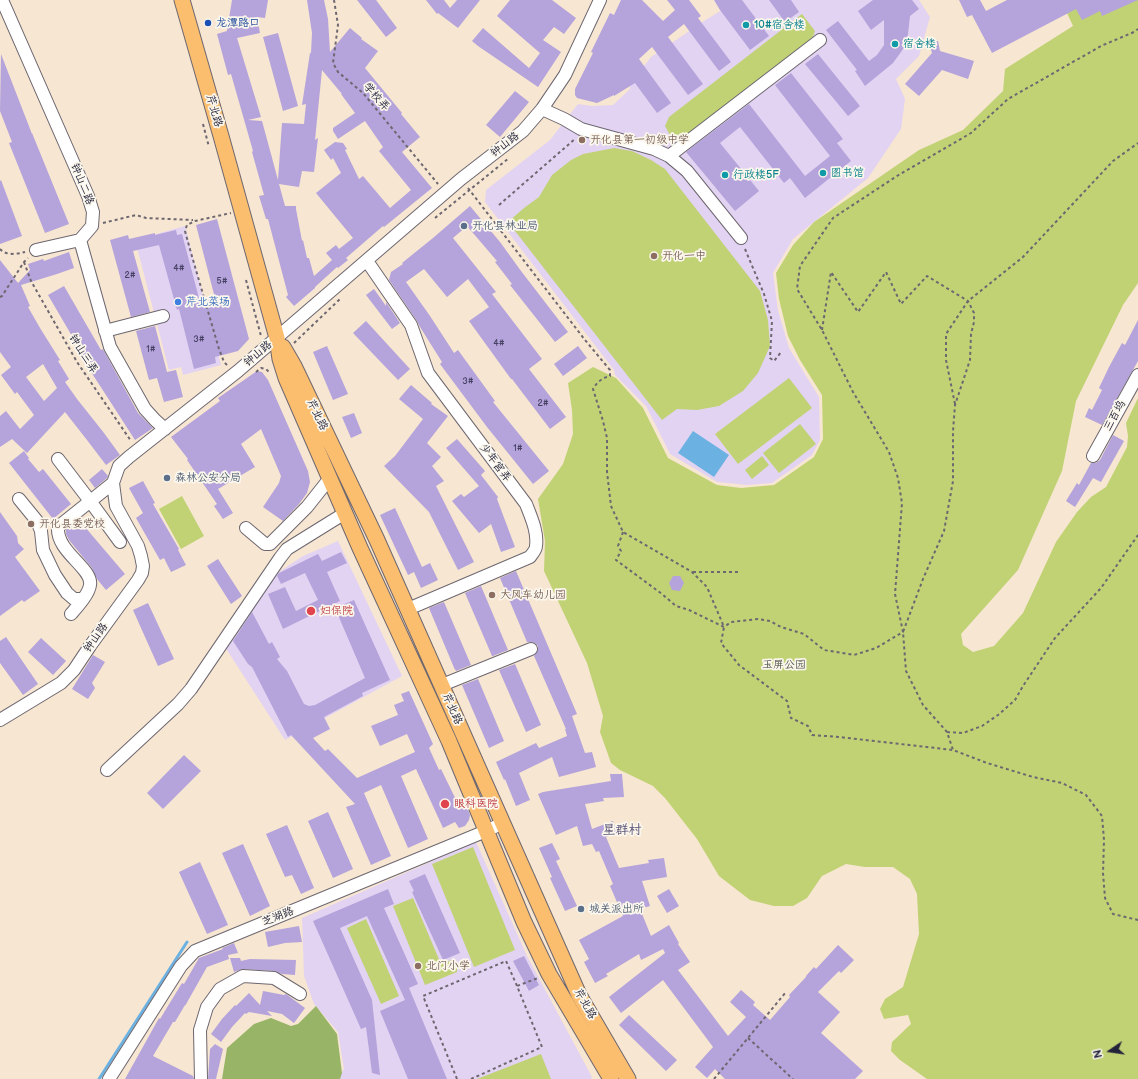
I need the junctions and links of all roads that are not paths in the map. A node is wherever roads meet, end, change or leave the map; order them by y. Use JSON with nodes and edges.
{"nodes":[{"id":1,"x":2,"y":0,"type":"edge"},
{"id":2,"x":182,"y":0,"type":"edge"},
{"id":3,"x":600,"y":0,"type":"edge"},
{"id":4,"x":820,"y":40,"type":"dead end"},
{"id":5,"x":542,"y":109,"type":"junction"},
{"id":6,"x":669,"y":156,"type":"junction"},
{"id":7,"x":741,"y":238,"type":"road end"},
{"id":8,"x":80,"y":240,"type":"junction"},
{"id":9,"x":36,"y":250,"type":"road end"},
{"id":10,"x":367,"y":260,"type":"junction"},
{"id":11,"x":163,"y":316,"type":"dead end"},
{"id":12,"x":106,"y":331,"type":"junction"},
{"id":13,"x":277,"y":338,"type":"junction"},
{"id":14,"x":1138,"y":376,"type":"edge"},
{"id":15,"x":165,"y":429,"type":"junction"},
{"id":16,"x":1093,"y":456,"type":"dead end"},
{"id":17,"x":58,"y":459,"type":"dead end"},
{"id":18,"x":330,"y":478,"type":"junction"},
{"id":19,"x":113,"y":483,"type":"junction"},
{"id":20,"x":19,"y":500,"type":"dead end"},
{"id":21,"x":90,"y":501,"type":"junction"},
{"id":22,"x":345,"y":513,"type":"junction"},
{"id":23,"x":246,"y":528,"type":"dead end"},
{"id":24,"x":377,"y":540,"type":"junction"},
{"id":25,"x":120,"y":542,"type":"dead end"},
{"id":26,"x":360,"y":548,"type":"junction"},
{"id":27,"x":82,"y":599,"type":"junction"},
{"id":28,"x":408,"y":608,"type":"junction"},
{"id":29,"x":71,"y":614,"type":"dead end"},
{"id":30,"x":531,"y":649,"type":"dead end"},
{"id":31,"x":442,"y":685,"type":"junction"},
{"id":32,"x":0,"y":720,"type":"edge"},
{"id":33,"x":107,"y":770,"type":"dead end"},
{"id":34,"x":503,"y":823,"type":"junction"},
{"id":35,"x":486,"y":831,"type":"junction"},
{"id":36,"x":300,"y":994,"type":"dead end"},
{"id":37,"x":109,"y":1079,"type":"edge"},
{"id":38,"x":201,"y":1079,"type":"edge"},
{"id":39,"x":611,"y":1079,"type":"edge"},
{"id":40,"x":628,"y":1079,"type":"edge"}],
"edges":[{"from":1,"to":8,"type":"street","name":"钟山二路"},
{"from":2,"to":13,"type":"main road","name":"芹北路"},
{"from":3,"to":5,"type":"street","name":"钟山路"},
{"from":4,"to":6,"type":"street"},
{"from":5,"to":6,"type":"street"},
{"from":5,"to":10,"type":"street","name":"钟山路"},
{"from":6,"to":7,"type":"street"},
{"from":8,"to":9,"type":"street"},
{"from":8,"to":12,"type":"street"},
{"from":10,"to":13,"type":"street","name":"钟山路"},
{"from":10,"to":28,"type":"street","name":"少年宫弄"},
{"from":11,"to":12,"type":"street"},
{"from":12,"to":15,"type":"street"},
{"from":13,"to":15,"type":"street","name":"钟山路"},
{"from":13,"to":18,"type":"main road","name":"芹北路"},
{"from":13,"to":24,"type":"main road","name":"芹北路"},
{"from":14,"to":16,"type":"street","name":"三百坞"},
{"from":15,"to":19,"type":"street","name":"钟山路"},
{"from":17,"to":21,"type":"street"},
{"from":18,"to":22,"type":"main road","name":"芹北路"},
{"from":18,"to":23,"type":"street"},
{"from":19,"to":21,"type":"street"},
{"from":19,"to":32,"type":"street","name":"钟山路"},
{"from":20,"to":27,"type":"street"},
{"from":21,"to":25,"type":"street"},
{"from":21,"to":27,"type":"street"},
{"from":22,"to":26,"type":"main road","name":"芹北路"},
{"from":22,"to":33,"type":"street"},
{"from":24,"to":26,"type":"street"},
{"from":24,"to":28,"type":"main road","name":"芹北路"},
{"from":26,"to":35,"type":"main road","name":"芹北路"},
{"from":27,"to":29,"type":"street"},
{"from":28,"to":31,"type":"main road","name":"芹北路"},
{"from":30,"to":31,"type":"street"},
{"from":31,"to":34,"type":"main road","name":"芹北路"},
{"from":34,"to":35,"type":"street","name":"芝湖路"},
{"from":34,"to":40,"type":"main road","name":"芹北路"},
{"from":35,"to":37,"type":"street","name":"芝湖路"},
{"from":35,"to":39,"type":"main road","name":"芹北路"},
{"from":36,"to":38,"type":"street"}]}
